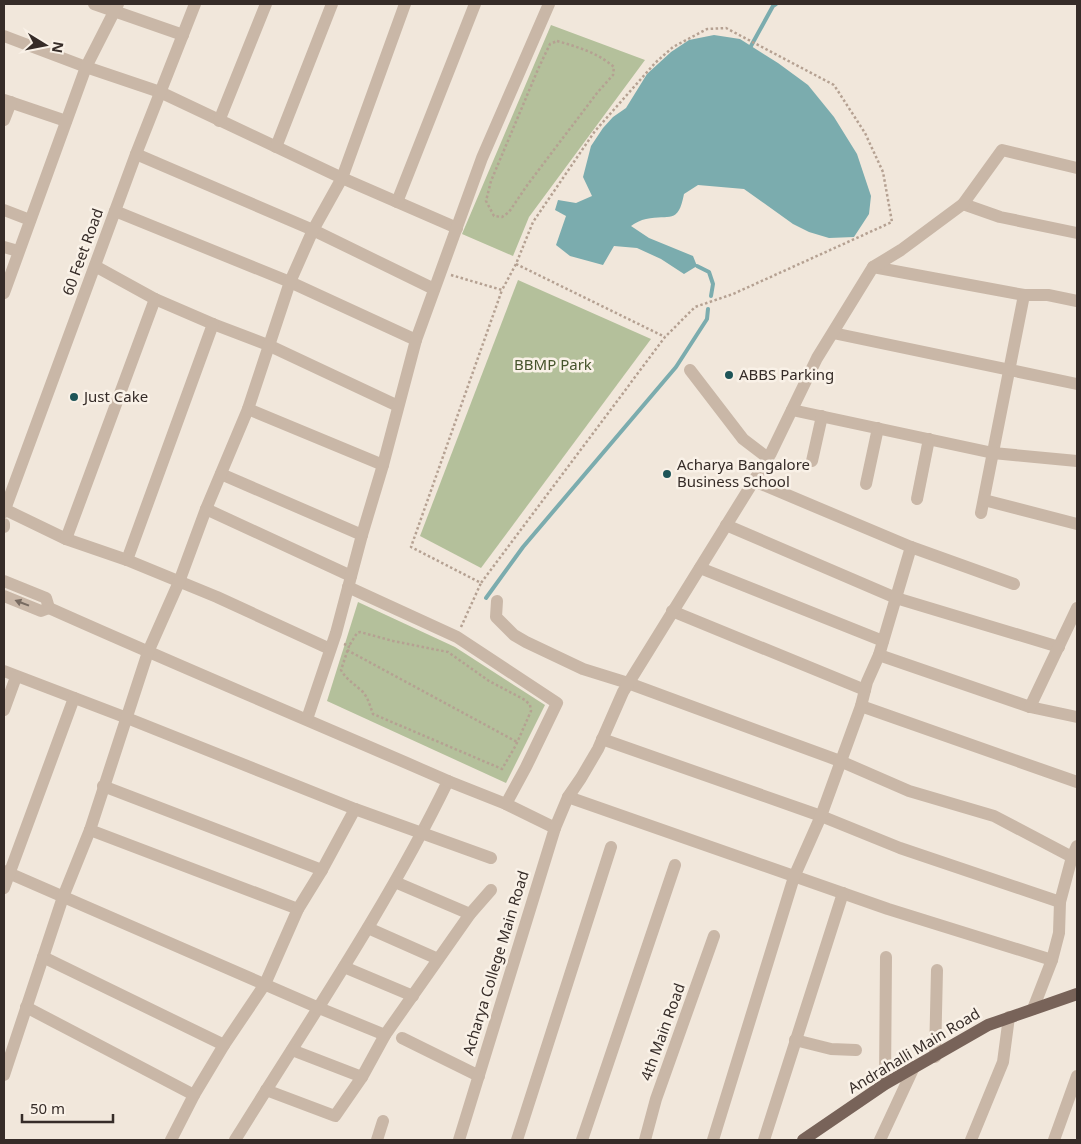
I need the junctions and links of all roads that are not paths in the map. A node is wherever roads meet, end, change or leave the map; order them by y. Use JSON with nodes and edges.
{"nodes":[{"id":1,"x":94,"y":4,"type":"edge"},
{"id":2,"x":195,"y":4,"type":"edge"},
{"id":3,"x":266,"y":4,"type":"edge"},
{"id":4,"x":332,"y":4,"type":"edge"},
{"id":5,"x":405,"y":4,"type":"edge"},
{"id":6,"x":475,"y":4,"type":"edge"},
{"id":7,"x":549,"y":4,"type":"edge"},
{"id":8,"x":116,"y":8,"type":"edge"},
{"id":9,"x":183,"y":35,"type":"junction"},
{"id":10,"x":4,"y":36,"type":"edge"},
{"id":11,"x":86,"y":67,"type":"junction"},
{"id":12,"x":160,"y":92,"type":"junction"},
{"id":13,"x":7,"y":101,"type":"edge"},
{"id":14,"x":4,"y":120,"type":"edge"},
{"id":15,"x":66,"y":121,"type":"junction"},
{"id":16,"x":219,"y":121,"type":"junction"},
{"id":17,"x":276,"y":147,"type":"junction"},
{"id":18,"x":136,"y":154,"type":"junction"},
{"id":19,"x":1077,"y":168,"type":"edge"},
{"id":20,"x":342,"y":178,"type":"junction"},
{"id":21,"x":397,"y":202,"type":"junction"},
{"id":22,"x":963,"y":204,"type":"junction"},
{"id":23,"x":4,"y":210,"type":"edge"},
{"id":24,"x":116,"y":211,"type":"junction"},
{"id":25,"x":30,"y":220,"type":"junction"},
{"id":26,"x":457,"y":228,"type":"junction"},
{"id":27,"x":312,"y":230,"type":"junction"},
{"id":28,"x":1077,"y":233,"type":"edge"},
{"id":29,"x":4,"y":247,"type":"edge"},
{"id":30,"x":18,"y":251,"type":"junction"},
{"id":31,"x":95,"y":266,"type":"junction"},
{"id":32,"x":873,"y":267,"type":"junction"},
{"id":33,"x":290,"y":282,"type":"junction"},
{"id":34,"x":434,"y":289,"type":"junction"},
{"id":35,"x":4,"y":293,"type":"edge"},
{"id":36,"x":1024,"y":295,"type":"junction"},
{"id":37,"x":155,"y":299,"type":"junction"},
{"id":38,"x":1077,"y":300,"type":"edge"},
{"id":39,"x":213,"y":324,"type":"junction"},
{"id":40,"x":833,"y":332,"type":"junction"},
{"id":41,"x":416,"y":340,"type":"junction"},
{"id":42,"x":268,"y":345,"type":"junction"},
{"id":43,"x":1010,"y":369,"type":"junction"},
{"id":44,"x":690,"y":370,"type":"dead end"},
{"id":45,"x":1077,"y":384,"type":"edge"},
{"id":46,"x":398,"y":406,"type":"junction"},
{"id":47,"x":248,"y":409,"type":"junction"},
{"id":48,"x":792,"y":410,"type":"junction"},
{"id":49,"x":822,"y":416,"type":"junction"},
{"id":50,"x":878,"y":428,"type":"junction"},
{"id":51,"x":929,"y":439,"type":"junction"},
{"id":52,"x":993,"y":453,"type":"junction"},
{"id":53,"x":768,"y":458,"type":"junction"},
{"id":54,"x":812,"y":461,"type":"dead end"},
{"id":55,"x":1077,"y":461,"type":"edge"},
{"id":56,"x":383,"y":465,"type":"junction"},
{"id":57,"x":221,"y":474,"type":"junction"},
{"id":58,"x":754,"y":481,"type":"junction"},
{"id":59,"x":866,"y":484,"type":"dead end"},
{"id":60,"x":917,"y":499,"type":"dead end"},
{"id":61,"x":984,"y":500,"type":"junction"},
{"id":62,"x":206,"y":509,"type":"junction"},
{"id":63,"x":4,"y":510,"type":"edge"},
{"id":64,"x":981,"y":513,"type":"dead end"},
{"id":65,"x":1077,"y":524,"type":"edge"},
{"id":66,"x":726,"y":525,"type":"junction"},
{"id":67,"x":362,"y":535,"type":"junction"},
{"id":68,"x":66,"y":538,"type":"junction"},
{"id":69,"x":911,"y":547,"type":"junction"},
{"id":70,"x":127,"y":560,"type":"junction"},
{"id":71,"x":700,"y":568,"type":"junction"},
{"id":72,"x":4,"y":581,"type":"edge"},
{"id":73,"x":350,"y":581,"type":"junction"},
{"id":74,"x":179,"y":582,"type":"junction"},
{"id":75,"x":1014,"y":584,"type":"dead end"},
{"id":76,"x":4,"y":596,"type":"edge"},
{"id":77,"x":896,"y":598,"type":"junction"},
{"id":78,"x":497,"y":601,"type":"dead end"},
{"id":79,"x":49,"y":608,"type":"junction"},
{"id":80,"x":1077,"y":608,"type":"edge"},
{"id":81,"x":672,"y":612,"type":"junction"},
{"id":82,"x":883,"y":641,"type":"junction"},
{"id":83,"x":332,"y":645,"type":"junction"},
{"id":84,"x":1059,"y":647,"type":"junction"},
{"id":85,"x":148,"y":652,"type":"junction"},
{"id":86,"x":879,"y":655,"type":"junction"},
{"id":87,"x":4,"y":671,"type":"edge"},
{"id":88,"x":16,"y":677,"type":"junction"},
{"id":89,"x":628,"y":683,"type":"junction"},
{"id":90,"x":865,"y":690,"type":"junction"},
{"id":91,"x":74,"y":698,"type":"junction"},
{"id":92,"x":860,"y":706,"type":"junction"},
{"id":93,"x":1030,"y":707,"type":"junction"},
{"id":94,"x":4,"y":710,"type":"edge"},
{"id":95,"x":1077,"y":717,"type":"edge"},
{"id":96,"x":127,"y":718,"type":"junction"},
{"id":97,"x":307,"y":719,"type":"junction"},
{"id":98,"x":602,"y":739,"type":"junction"},
{"id":99,"x":840,"y":761,"type":"junction"},
{"id":100,"x":448,"y":781,"type":"junction"},
{"id":101,"x":1077,"y":782,"type":"edge"},
{"id":102,"x":103,"y":786,"type":"junction"},
{"id":103,"x":568,"y":797,"type":"junction"},
{"id":104,"x":506,"y":804,"type":"junction"},
{"id":105,"x":355,"y":809,"type":"junction"},
{"id":106,"x":821,"y":816,"type":"junction"},
{"id":107,"x":555,"y":828,"type":"junction"},
{"id":108,"x":90,"y":830,"type":"junction"},
{"id":109,"x":422,"y":834,"type":"junction"},
{"id":110,"x":611,"y":847,"type":"dead end"},
{"id":111,"x":1075,"y":851,"type":"edge"},
{"id":112,"x":491,"y":858,"type":"dead end"},
{"id":113,"x":675,"y":865,"type":"dead end"},
{"id":114,"x":322,"y":870,"type":"junction"},
{"id":115,"x":7,"y":872,"type":"edge"},
{"id":116,"x":794,"y":877,"type":"junction"},
{"id":117,"x":395,"y":882,"type":"junction"},
{"id":118,"x":4,"y":888,"type":"edge"},
{"id":119,"x":490,"y":890,"type":"dead end"},
{"id":120,"x":843,"y":893,"type":"junction"},
{"id":121,"x":63,"y":897,"type":"junction"},
{"id":122,"x":1060,"y":902,"type":"junction"},
{"id":123,"x":298,"y":909,"type":"junction"},
{"id":124,"x":470,"y":914,"type":"junction"},
{"id":125,"x":368,"y":928,"type":"junction"},
{"id":126,"x":714,"y":936,"type":"dead end"},
{"id":127,"x":43,"y":957,"type":"junction"},
{"id":128,"x":886,"y":957,"type":"dead end"},
{"id":129,"x":438,"y":959,"type":"junction"},
{"id":130,"x":1052,"y":960,"type":"junction"},
{"id":131,"x":344,"y":967,"type":"junction"},
{"id":132,"x":937,"y":970,"type":"dead end"},
{"id":133,"x":265,"y":984,"type":"junction"},
{"id":134,"x":1077,"y":994,"type":"edge"},
{"id":135,"x":413,"y":996,"type":"junction"},
{"id":136,"x":26,"y":1007,"type":"junction"},
{"id":137,"x":319,"y":1008,"type":"junction"},
{"id":138,"x":1033,"y":1009,"type":"junction"},
{"id":139,"x":1010,"y":1018,"type":"junction"},
{"id":140,"x":385,"y":1035,"type":"junction"},
{"id":141,"x":402,"y":1038,"type":"dead end"},
{"id":142,"x":795,"y":1040,"type":"junction"},
{"id":143,"x":224,"y":1045,"type":"junction"},
{"id":144,"x":292,"y":1050,"type":"junction"},
{"id":145,"x":856,"y":1050,"type":"dead end"},
{"id":146,"x":935,"y":1057,"type":"junction"},
{"id":147,"x":914,"y":1067,"type":"junction"},
{"id":148,"x":4,"y":1075,"type":"edge"},
{"id":149,"x":479,"y":1076,"type":"junction"},
{"id":150,"x":1077,"y":1076,"type":"edge"},
{"id":151,"x":362,"y":1077,"type":"junction"},
{"id":152,"x":885,"y":1084,"type":"junction"},
{"id":153,"x":266,"y":1090,"type":"junction"},
{"id":154,"x":194,"y":1095,"type":"junction"},
{"id":155,"x":382,"y":1121,"type":"dead end"},
{"id":156,"x":171,"y":1140,"type":"edge"},
{"id":157,"x":234,"y":1140,"type":"edge"},
{"id":158,"x":377,"y":1140,"type":"edge"},
{"id":159,"x":459,"y":1140,"type":"edge"},
{"id":160,"x":517,"y":1140,"type":"edge"},
{"id":161,"x":582,"y":1140,"type":"edge"},
{"id":162,"x":644,"y":1140,"type":"edge"},
{"id":163,"x":713,"y":1140,"type":"edge"},
{"id":164,"x":764,"y":1140,"type":"edge"},
{"id":165,"x":803,"y":1140,"type":"edge"},
{"id":166,"x":880,"y":1140,"type":"edge"},
{"id":167,"x":971,"y":1140,"type":"edge"},
{"id":168,"x":1054,"y":1140,"type":"edge"}],
"edges":[{"from":1,"to":8,"type":"street"},
{"from":2,"to":9,"type":"street","name":"60 Feet Road"},
{"from":3,"to":16,"type":"street"},
{"from":4,"to":17,"type":"street"},
{"from":5,"to":20,"type":"street"},
{"from":6,"to":21,"type":"street"},
{"from":7,"to":26,"type":"street"},
{"from":8,"to":9,"type":"street"},
{"from":8,"to":11,"type":"street"},
{"from":9,"to":12,"type":"street","name":"60 Feet Road"},
{"from":10,"to":11,"type":"street"},
{"from":11,"to":12,"type":"street"},
{"from":11,"to":15,"type":"street"},
{"from":12,"to":16,"type":"street"},
{"from":12,"to":18,"type":"street","name":"60 Feet Road"},
{"from":13,"to":14,"type":"street"},
{"from":13,"to":15,"type":"street"},
{"from":15,"to":25,"type":"street"},
{"from":16,"to":17,"type":"street"},
{"from":17,"to":20,"type":"street"},
{"from":18,"to":24,"type":"street","name":"60 Feet Road"},
{"from":18,"to":27,"type":"street"},
{"from":19,"to":22,"type":"street"},
{"from":20,"to":21,"type":"street"},
{"from":20,"to":27,"type":"street"},
{"from":21,"to":26,"type":"street"},
{"from":22,"to":28,"type":"street"},
{"from":22,"to":32,"type":"street"},
{"from":23,"to":25,"type":"street"},
{"from":24,"to":31,"type":"street","name":"60 Feet Road"},
{"from":24,"to":33,"type":"street"},
{"from":25,"to":30,"type":"street"},
{"from":26,"to":34,"type":"street"},
{"from":27,"to":33,"type":"street"},
{"from":27,"to":34,"type":"street"},
{"from":29,"to":30,"type":"street"},
{"from":30,"to":35,"type":"street"},
{"from":31,"to":37,"type":"street"},
{"from":31,"to":63,"type":"street","name":"60 Feet Road"},
{"from":32,"to":36,"type":"street"},
{"from":32,"to":40,"type":"street","name":"Acharya College Main Road"},
{"from":33,"to":41,"type":"street"},
{"from":33,"to":42,"type":"street"},
{"from":34,"to":41,"type":"street"},
{"from":36,"to":38,"type":"street"},
{"from":36,"to":43,"type":"street"},
{"from":37,"to":39,"type":"street"},
{"from":37,"to":68,"type":"street"},
{"from":39,"to":42,"type":"street"},
{"from":39,"to":70,"type":"street"},
{"from":40,"to":43,"type":"street"},
{"from":40,"to":48,"type":"street","name":"Acharya College Main Road"},
{"from":41,"to":46,"type":"street"},
{"from":42,"to":46,"type":"street"},
{"from":42,"to":47,"type":"street"},
{"from":43,"to":45,"type":"street"},
{"from":43,"to":52,"type":"street"},
{"from":44,"to":53,"type":"street"},
{"from":46,"to":56,"type":"street"},
{"from":47,"to":56,"type":"street"},
{"from":47,"to":57,"type":"street"},
{"from":48,"to":49,"type":"street"},
{"from":48,"to":53,"type":"street","name":"Acharya College Main Road"},
{"from":49,"to":50,"type":"street"},
{"from":49,"to":54,"type":"street"},
{"from":50,"to":51,"type":"street"},
{"from":50,"to":59,"type":"street"},
{"from":51,"to":52,"type":"street"},
{"from":51,"to":60,"type":"street"},
{"from":52,"to":55,"type":"street"},
{"from":52,"to":61,"type":"street"},
{"from":53,"to":58,"type":"street","name":"Acharya College Main Road"},
{"from":56,"to":67,"type":"street"},
{"from":57,"to":62,"type":"street"},
{"from":57,"to":67,"type":"street"},
{"from":58,"to":66,"type":"street","name":"Acharya College Main Road"},
{"from":58,"to":69,"type":"street"},
{"from":61,"to":64,"type":"street"},
{"from":61,"to":65,"type":"street"},
{"from":62,"to":73,"type":"street"},
{"from":62,"to":74,"type":"street"},
{"from":63,"to":68,"type":"street"},
{"from":66,"to":71,"type":"street","name":"Acharya College Main Road"},
{"from":66,"to":77,"type":"street"},
{"from":67,"to":73,"type":"street"},
{"from":68,"to":70,"type":"street"},
{"from":69,"to":75,"type":"street"},
{"from":69,"to":77,"type":"street"},
{"from":70,"to":74,"type":"street"},
{"from":71,"to":81,"type":"street","name":"Acharya College Main Road"},
{"from":71,"to":82,"type":"street"},
{"from":72,"to":79,"type":"street"},
{"from":73,"to":83,"type":"street"},
{"from":73,"to":104,"type":"street"},
{"from":74,"to":83,"type":"street"},
{"from":74,"to":85,"type":"street"},
{"from":79,"to":76,"type":"street","one_way":true},
{"from":77,"to":82,"type":"street"},
{"from":77,"to":84,"type":"street"},
{"from":78,"to":89,"type":"street"},
{"from":79,"to":85,"type":"street"},
{"from":80,"to":84,"type":"street"},
{"from":81,"to":89,"type":"street","name":"Acharya College Main Road"},
{"from":81,"to":90,"type":"street"},
{"from":82,"to":86,"type":"street"},
{"from":83,"to":97,"type":"street"},
{"from":84,"to":93,"type":"street"},
{"from":85,"to":96,"type":"street"},
{"from":85,"to":97,"type":"street"},
{"from":86,"to":90,"type":"street"},
{"from":86,"to":93,"type":"street"},
{"from":87,"to":88,"type":"street"},
{"from":88,"to":91,"type":"street"},
{"from":88,"to":94,"type":"street"},
{"from":89,"to":98,"type":"street","name":"Acharya College Main Road"},
{"from":89,"to":99,"type":"street"},
{"from":90,"to":92,"type":"street"},
{"from":91,"to":96,"type":"street"},
{"from":91,"to":115,"type":"street"},
{"from":92,"to":99,"type":"street"},
{"from":92,"to":101,"type":"street"},
{"from":93,"to":95,"type":"street"},
{"from":96,"to":102,"type":"street"},
{"from":96,"to":105,"type":"street"},
{"from":97,"to":100,"type":"street"},
{"from":98,"to":103,"type":"street","name":"Acharya College Main Road"},
{"from":98,"to":106,"type":"street"},
{"from":99,"to":106,"type":"street"},
{"from":99,"to":111,"type":"street"},
{"from":100,"to":104,"type":"street"},
{"from":100,"to":109,"type":"street"},
{"from":102,"to":108,"type":"street"},
{"from":102,"to":114,"type":"street"},
{"from":103,"to":107,"type":"street","name":"Acharya College Main Road"},
{"from":103,"to":116,"type":"street"},
{"from":104,"to":107,"type":"street"},
{"from":105,"to":109,"type":"street"},
{"from":105,"to":114,"type":"street"},
{"from":106,"to":116,"type":"street"},
{"from":106,"to":122,"type":"street"},
{"from":107,"to":149,"type":"street","name":"Acharya College Main Road"},
{"from":108,"to":121,"type":"street"},
{"from":108,"to":123,"type":"street"},
{"from":109,"to":112,"type":"street"},
{"from":109,"to":117,"type":"street"},
{"from":110,"to":160,"type":"street"},
{"from":111,"to":122,"type":"street"},
{"from":113,"to":161,"type":"street"},
{"from":114,"to":123,"type":"street"},
{"from":115,"to":118,"type":"street"},
{"from":115,"to":121,"type":"street"},
{"from":116,"to":120,"type":"street"},
{"from":116,"to":163,"type":"street"},
{"from":117,"to":124,"type":"street"},
{"from":117,"to":125,"type":"street"},
{"from":119,"to":124,"type":"street"},
{"from":120,"to":130,"type":"street"},
{"from":120,"to":142,"type":"street"},
{"from":121,"to":127,"type":"street"},
{"from":121,"to":133,"type":"street"},
{"from":122,"to":130,"type":"street"},
{"from":123,"to":133,"type":"street"},
{"from":124,"to":129,"type":"street"},
{"from":125,"to":129,"type":"street"},
{"from":125,"to":131,"type":"street"},
{"from":126,"to":162,"type":"street","name":"4th Main Road"},
{"from":127,"to":136,"type":"street"},
{"from":127,"to":143,"type":"street"},
{"from":128,"to":152,"type":"street"},
{"from":129,"to":135,"type":"street"},
{"from":130,"to":138,"type":"street"},
{"from":131,"to":135,"type":"street"},
{"from":131,"to":137,"type":"street"},
{"from":132,"to":146,"type":"street"},
{"from":133,"to":137,"type":"street"},
{"from":133,"to":143,"type":"street"},
{"from":134,"to":138,"type":"main road","name":"Andrahalli Main Road"},
{"from":135,"to":140,"type":"street"},
{"from":136,"to":148,"type":"street"},
{"from":136,"to":154,"type":"street"},
{"from":137,"to":140,"type":"street"},
{"from":137,"to":144,"type":"street"},
{"from":138,"to":139,"type":"main road","name":"Andrahalli Main Road"},
{"from":139,"to":146,"type":"main road","name":"Andrahalli Main Road"},
{"from":139,"to":167,"type":"street"},
{"from":140,"to":151,"type":"street"},
{"from":141,"to":149,"type":"street"},
{"from":142,"to":145,"type":"street"},
{"from":142,"to":164,"type":"street"},
{"from":143,"to":154,"type":"street"},
{"from":144,"to":151,"type":"street"},
{"from":144,"to":153,"type":"street"},
{"from":146,"to":147,"type":"main road","name":"Andrahalli Main Road"},
{"from":147,"to":152,"type":"main road","name":"Andrahalli Main Road"},
{"from":147,"to":166,"type":"street"},
{"from":149,"to":159,"type":"street","name":"Acharya College Main Road"},
{"from":150,"to":168,"type":"street"},
{"from":151,"to":153,"type":"street"},
{"from":152,"to":165,"type":"main road","name":"Andrahalli Main Road"},
{"from":153,"to":157,"type":"street"},
{"from":154,"to":156,"type":"street"},
{"from":155,"to":158,"type":"street"}]}
